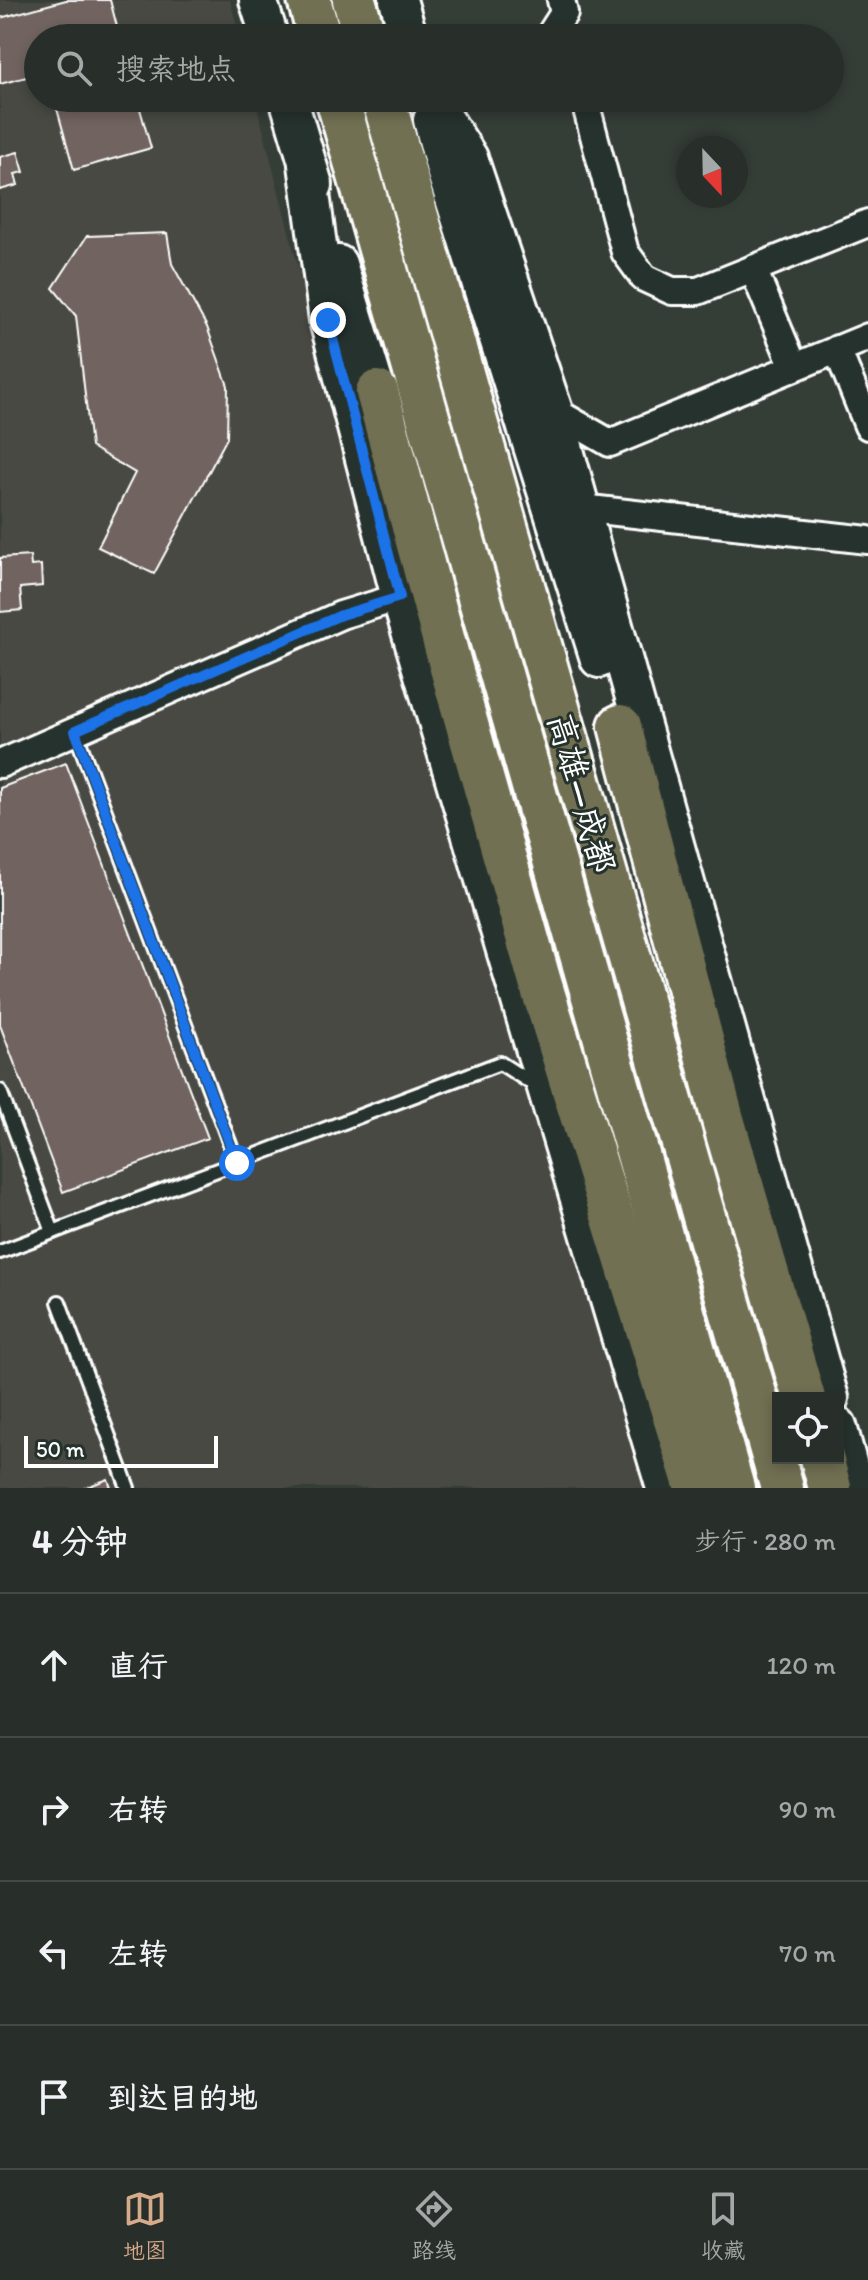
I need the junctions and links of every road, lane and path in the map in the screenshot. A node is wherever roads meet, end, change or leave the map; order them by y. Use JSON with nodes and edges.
{"nodes":[{"id":1,"x":258,"y":0,"type":"edge"},
{"id":2,"x":292,"y":0,"type":"edge"},
{"id":3,"x":309,"y":0,"type":"edge"},
{"id":4,"x":354,"y":0,"type":"edge"},
{"id":5,"x":398,"y":0,"type":"edge"},
{"id":6,"x":561,"y":0,"type":"edge"},
{"id":7,"x":266,"y":24,"type":"edge"},
{"id":8,"x":299,"y":24,"type":"edge"},
{"id":9,"x":316,"y":24,"type":"edge"},
{"id":10,"x":361,"y":24,"type":"edge"},
{"id":11,"x":405,"y":24,"type":"edge"},
{"id":12,"x":557,"y":24,"type":"edge"},
{"id":13,"x":292,"y":112,"type":"edge"},
{"id":14,"x":325,"y":112,"type":"edge"},
{"id":15,"x":341,"y":112,"type":"edge"},
{"id":16,"x":387,"y":112,"type":"edge"},
{"id":17,"x":433,"y":112,"type":"edge"},
{"id":18,"x":438,"y":112,"type":"edge"},
{"id":19,"x":588,"y":112,"type":"edge"},
{"id":20,"x":307,"y":164,"type":"junction"},
{"id":21,"x":868,"y":223,"type":"edge"},
{"id":22,"x":753,"y":269,"type":"junction"},
{"id":23,"x":868,"y":337,"type":"edge"},
{"id":24,"x":837,"y":349,"type":"junction"},
{"id":25,"x":794,"y":367,"type":"junction"},
{"id":26,"x":377,"y":392,"type":"joint"},
{"id":27,"x":554,"y":411,"type":"junction"},
{"id":28,"x":868,"y":426,"type":"edge"},
{"id":29,"x":581,"y":508,"type":"junction"},
{"id":30,"x":868,"y":540,"type":"edge"},
{"id":31,"x":400,"y":597,"type":"junction"},
{"id":32,"x":620,"y":726,"type":"joint"},
{"id":33,"x":75,"y":731,"type":"junction"},
{"id":34,"x":0,"y":764,"type":"edge"},
{"id":35,"x":0,"y":1091,"type":"edge"},
{"id":36,"x":546,"y":1093,"type":"junction"},
{"id":37,"x":237,"y":1163,"type":"junction"},
{"id":38,"x":53,"y":1232,"type":"junction"},
{"id":39,"x":0,"y":1252,"type":"edge"},
{"id":40,"x":59,"y":1302,"type":"dead end"},
{"id":41,"x":802,"y":1392,"type":"edge"},
{"id":42,"x":828,"y":1392,"type":"edge"},
{"id":43,"x":844,"y":1448,"type":"edge"},
{"id":44,"x":824,"y":1464,"type":"edge"},
{"id":45,"x":128,"y":1488,"type":"edge"},
{"id":46,"x":665,"y":1488,"type":"edge"},
{"id":47,"x":696,"y":1488,"type":"edge"},
{"id":48,"x":721,"y":1488,"type":"edge"},
{"id":49,"x":733,"y":1488,"type":"edge"},
{"id":50,"x":782,"y":1488,"type":"edge"},
{"id":51,"x":830,"y":1488,"type":"edge"},
{"id":52,"x":855,"y":1488,"type":"edge"}],
"edges":[{"from":1,"to":7,"type":"main road"},
{"from":2,"to":8,"type":"main road"},
{"from":3,"to":9,"type":"highway"},
{"from":4,"to":10,"type":"highway"},
{"from":5,"to":11,"type":"main road"},
{"from":6,"to":12,"type":"street"},
{"from":13,"to":20,"type":"main road"},
{"from":14,"to":48,"type":"main road"},
{"from":15,"to":49,"type":"highway","name":"高雄—成都"},
{"from":16,"to":50,"type":"highway","name":"高雄—成都"},
{"from":17,"to":32,"type":"main road"},
{"from":18,"to":27,"type":"main road"},
{"from":19,"to":22,"type":"street"},
{"from":20,"to":26,"type":"main road"},
{"from":20,"to":31,"type":"main road"},
{"from":21,"to":22,"type":"street"},
{"from":22,"to":25,"type":"street"},
{"from":23,"to":24,"type":"street"},
{"from":24,"to":25,"type":"street"},
{"from":24,"to":28,"type":"street"},
{"from":25,"to":27,"type":"street"},
{"from":26,"to":47,"type":"highway"},
{"from":27,"to":29,"type":"main road"},
{"from":29,"to":30,"type":"street"},
{"from":29,"to":42,"type":"main road"},
{"from":31,"to":33,"type":"street"},
{"from":31,"to":36,"type":"main road"},
{"from":32,"to":41,"type":"highway"},
{"from":33,"to":34,"type":"street"},
{"from":33,"to":37,"type":"lane"},
{"from":35,"to":38,"type":"lane"},
{"from":36,"to":37,"type":"lane"},
{"from":36,"to":46,"type":"main road"},
{"from":37,"to":38,"type":"lane"},
{"from":38,"to":39,"type":"lane"},
{"from":40,"to":45,"type":"lane"},
{"from":43,"to":52,"type":"main road"},
{"from":44,"to":51,"type":"highway"}]}
